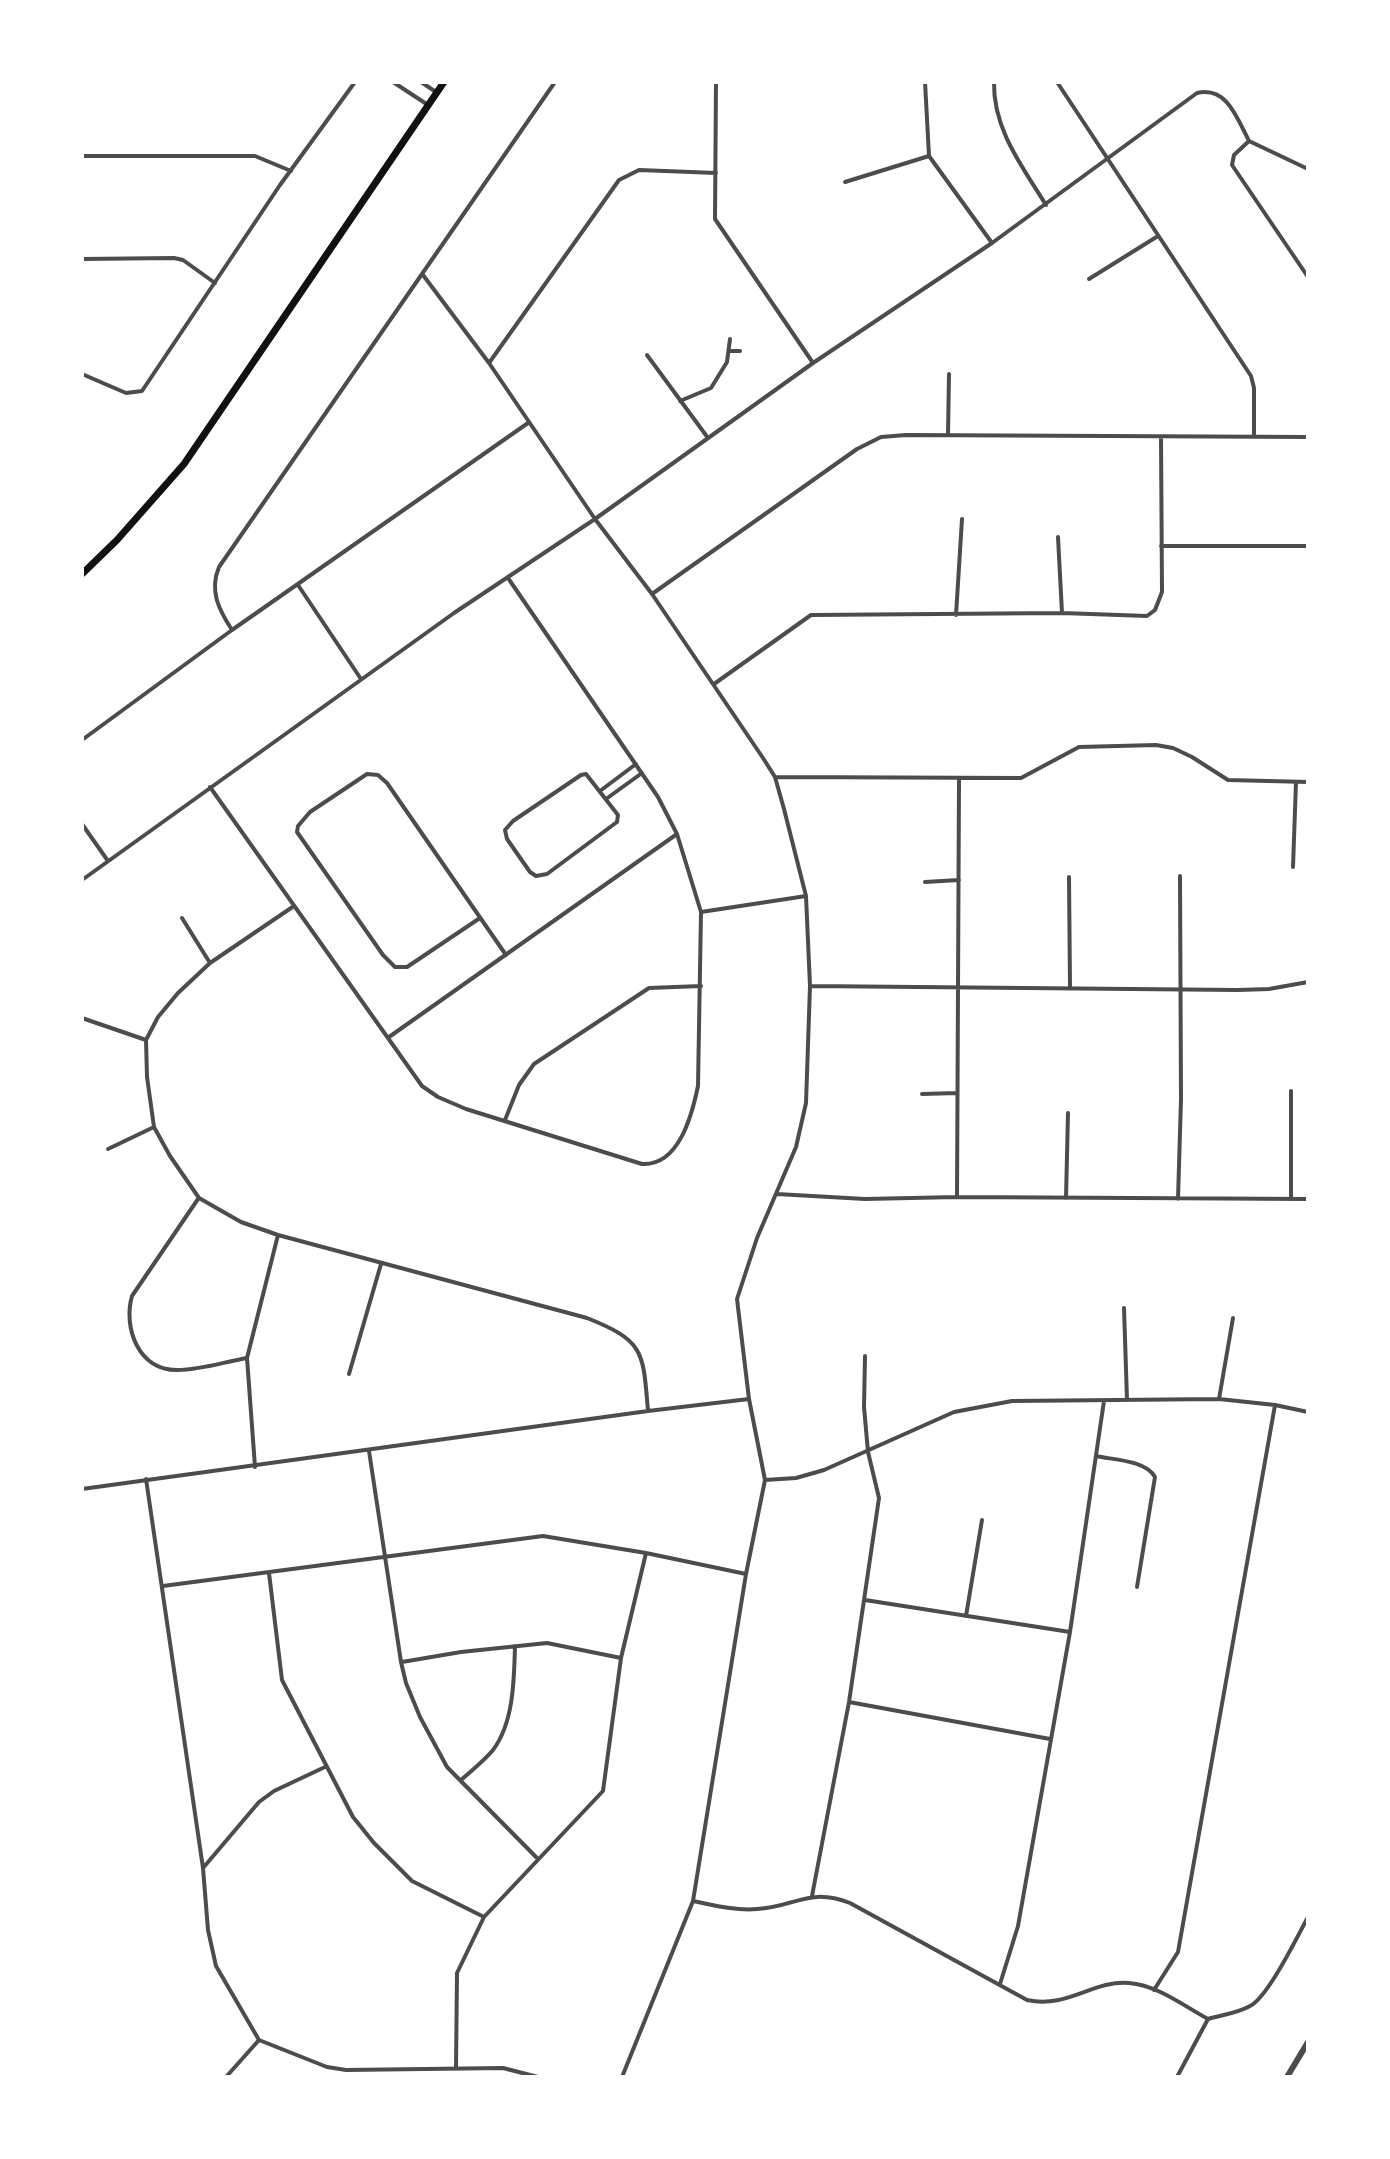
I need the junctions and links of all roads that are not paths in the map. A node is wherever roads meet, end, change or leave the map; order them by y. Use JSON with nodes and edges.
{"nodes":[{"id":1,"x":355,"y":82,"type":"edge"},
{"id":2,"x":393,"y":82,"type":"edge"},
{"id":3,"x":421,"y":82,"type":"edge"},
{"id":4,"x":444,"y":82,"type":"edge"},
{"id":5,"x":555,"y":82,"type":"edge"},
{"id":6,"x":716,"y":82,"type":"edge"},
{"id":7,"x":925,"y":82,"type":"edge"},
{"id":8,"x":994,"y":82,"type":"edge"},
{"id":9,"x":1057,"y":82,"type":"edge"},
{"id":10,"x":437,"y":93,"type":"junction"},
{"id":11,"x":428,"y":105,"type":"junction"},
{"id":12,"x":1249,"y":141,"type":"junction"},
{"id":13,"x":82,"y":156,"type":"edge"},
{"id":14,"x":929,"y":156,"type":"junction"},
{"id":15,"x":1109,"y":159,"type":"junction"},
{"id":16,"x":1308,"y":169,"type":"edge"},
{"id":17,"x":291,"y":171,"type":"junction"},
{"id":18,"x":716,"y":173,"type":"junction"},
{"id":19,"x":845,"y":182,"type":"dead end"},
{"id":20,"x":1046,"y":205,"type":"junction"},
{"id":21,"x":1158,"y":236,"type":"junction"},
{"id":22,"x":992,"y":243,"type":"junction"},
{"id":23,"x":82,"y":259,"type":"edge"},
{"id":24,"x":423,"y":275,"type":"junction"},
{"id":25,"x":1308,"y":277,"type":"edge"},
{"id":26,"x":1089,"y":279,"type":"dead end"},
{"id":27,"x":215,"y":283,"type":"junction"},
{"id":28,"x":730,"y":339,"type":"dead end"},
{"id":29,"x":730,"y":351,"type":"junction"},
{"id":30,"x":740,"y":351,"type":"dead end"},
{"id":31,"x":647,"y":355,"type":"dead end"},
{"id":32,"x":489,"y":363,"type":"junction"},
{"id":33,"x":813,"y":363,"type":"junction"},
{"id":34,"x":82,"y":374,"type":"edge"},
{"id":35,"x":949,"y":374,"type":"dead end"},
{"id":36,"x":680,"y":401,"type":"junction"},
{"id":37,"x":528,"y":423,"type":"junction"},
{"id":38,"x":948,"y":435,"type":"junction"},
{"id":39,"x":1254,"y":436,"type":"junction"},
{"id":40,"x":1161,"y":437,"type":"junction"},
{"id":41,"x":1308,"y":437,"type":"edge"},
{"id":42,"x":708,"y":438,"type":"junction"},
{"id":43,"x":595,"y":519,"type":"junction"},
{"id":44,"x":962,"y":519,"type":"dead end"},
{"id":45,"x":1058,"y":537,"type":"dead end"},
{"id":46,"x":1161,"y":546,"type":"junction"},
{"id":47,"x":1308,"y":546,"type":"edge"},
{"id":48,"x":82,"y":574,"type":"edge"},
{"id":49,"x":508,"y":578,"type":"junction"},
{"id":50,"x":298,"y":585,"type":"junction"},
{"id":51,"x":652,"y":594,"type":"junction"},
{"id":52,"x":1062,"y":613,"type":"junction"},
{"id":53,"x":956,"y":615,"type":"junction"},
{"id":54,"x":232,"y":630,"type":"junction"},
{"id":55,"x":361,"y":679,"type":"junction"},
{"id":56,"x":714,"y":684,"type":"junction"},
{"id":57,"x":82,"y":740,"type":"edge"},
{"id":58,"x":636,"y":764,"type":"junction"},
{"id":59,"x":642,"y":773,"type":"junction"},
{"id":60,"x":775,"y":777,"type":"junction"},
{"id":61,"x":959,"y":779,"type":"junction"},
{"id":62,"x":1296,"y":782,"type":"junction"},
{"id":63,"x":1308,"y":782,"type":"edge"},
{"id":64,"x":210,"y":787,"type":"junction"},
{"id":65,"x":600,"y":791,"type":"junction"},
{"id":66,"x":606,"y":799,"type":"junction"},
{"id":67,"x":82,"y":824,"type":"edge"},
{"id":68,"x":677,"y":834,"type":"junction"},
{"id":69,"x":108,"y":861,"type":"junction"},
{"id":70,"x":1293,"y":867,"type":"dead end"},
{"id":71,"x":1180,"y":876,"type":"dead end"},
{"id":72,"x":1069,"y":877,"type":"dead end"},
{"id":73,"x":82,"y":880,"type":"edge"},
{"id":74,"x":959,"y":880,"type":"junction"},
{"id":75,"x":925,"y":882,"type":"dead end"},
{"id":76,"x":806,"y":896,"type":"junction"},
{"id":77,"x":295,"y":906,"type":"junction"},
{"id":78,"x":701,"y":912,"type":"junction"},
{"id":79,"x":182,"y":918,"type":"dead end"},
{"id":80,"x":480,"y":918,"type":"junction"},
{"id":81,"x":506,"y":955,"type":"junction"},
{"id":82,"x":210,"y":963,"type":"junction"},
{"id":83,"x":1308,"y":982,"type":"edge"},
{"id":84,"x":701,"y":986,"type":"junction"},
{"id":85,"x":810,"y":986,"type":"junction"},
{"id":86,"x":1070,"y":987,"type":"junction"},
{"id":87,"x":959,"y":988,"type":"junction"},
{"id":88,"x":1181,"y":989,"type":"junction"},
{"id":89,"x":82,"y":1018,"type":"edge"},
{"id":90,"x":389,"y":1037,"type":"junction"},
{"id":91,"x":146,"y":1040,"type":"junction"},
{"id":92,"x":1291,"y":1091,"type":"dead end"},
{"id":93,"x":957,"y":1093,"type":"junction"},
{"id":94,"x":922,"y":1094,"type":"dead end"},
{"id":95,"x":1068,"y":1113,"type":"dead end"},
{"id":96,"x":505,"y":1120,"type":"junction"},
{"id":97,"x":154,"y":1127,"type":"junction"},
{"id":98,"x":108,"y":1149,"type":"dead end"},
{"id":99,"x":777,"y":1194,"type":"junction"},
{"id":100,"x":957,"y":1197,"type":"junction"},
{"id":101,"x":199,"y":1198,"type":"junction"},
{"id":102,"x":1066,"y":1198,"type":"junction"},
{"id":103,"x":1178,"y":1199,"type":"junction"},
{"id":104,"x":1291,"y":1199,"type":"junction"},
{"id":105,"x":1308,"y":1199,"type":"edge"},
{"id":106,"x":278,"y":1235,"type":"junction"},
{"id":107,"x":381,"y":1264,"type":"junction"},
{"id":108,"x":1124,"y":1308,"type":"dead end"},
{"id":109,"x":1233,"y":1318,"type":"dead end"},
{"id":110,"x":865,"y":1356,"type":"dead end"},
{"id":111,"x":247,"y":1358,"type":"junction"},
{"id":112,"x":349,"y":1374,"type":"dead end"},
{"id":113,"x":749,"y":1399,"type":"junction"},
{"id":114,"x":1219,"y":1399,"type":"junction"},
{"id":115,"x":1127,"y":1400,"type":"junction"},
{"id":116,"x":1104,"y":1401,"type":"junction"},
{"id":117,"x":1275,"y":1405,"type":"junction"},
{"id":118,"x":648,"y":1411,"type":"junction"},
{"id":119,"x":1308,"y":1412,"type":"edge"},
{"id":120,"x":369,"y":1451,"type":"junction"},
{"id":121,"x":868,"y":1452,"type":"junction"},
{"id":122,"x":1096,"y":1456,"type":"junction"},
{"id":123,"x":255,"y":1467,"type":"junction"},
{"id":124,"x":146,"y":1479,"type":"junction"},
{"id":125,"x":765,"y":1480,"type":"junction"},
{"id":126,"x":82,"y":1489,"type":"edge"},
{"id":127,"x":982,"y":1520,"type":"dead end"},
{"id":128,"x":646,"y":1553,"type":"junction"},
{"id":129,"x":387,"y":1555,"type":"junction"},
{"id":130,"x":269,"y":1573,"type":"junction"},
{"id":131,"x":746,"y":1574,"type":"junction"},
{"id":132,"x":163,"y":1586,"type":"junction"},
{"id":133,"x":1137,"y":1587,"type":"dead end"},
{"id":134,"x":865,"y":1600,"type":"junction"},
{"id":135,"x":966,"y":1616,"type":"junction"},
{"id":136,"x":1070,"y":1632,"type":"junction"},
{"id":137,"x":515,"y":1646,"type":"junction"},
{"id":138,"x":621,"y":1658,"type":"junction"},
{"id":139,"x":401,"y":1662,"type":"junction"},
{"id":140,"x":849,"y":1702,"type":"junction"},
{"id":141,"x":1050,"y":1739,"type":"junction"},
{"id":142,"x":325,"y":1767,"type":"junction"},
{"id":143,"x":461,"y":1780,"type":"junction"},
{"id":144,"x":538,"y":1859,"type":"junction"},
{"id":145,"x":203,"y":1868,"type":"junction"},
{"id":146,"x":812,"y":1896,"type":"junction"},
{"id":147,"x":693,"y":1901,"type":"junction"},
{"id":148,"x":484,"y":1917,"type":"junction"},
{"id":149,"x":1308,"y":1917,"type":"edge"},
{"id":150,"x":1000,"y":1984,"type":"junction"},
{"id":151,"x":1154,"y":1990,"type":"junction"},
{"id":152,"x":1208,"y":2019,"type":"junction"},
{"id":153,"x":259,"y":2040,"type":"junction"},
{"id":154,"x":1308,"y":2042,"type":"edge"},
{"id":155,"x":456,"y":2067,"type":"junction"},
{"id":156,"x":226,"y":2077,"type":"edge"},
{"id":157,"x":538,"y":2077,"type":"edge"},
{"id":158,"x":622,"y":2077,"type":"edge"},
{"id":159,"x":1177,"y":2077,"type":"edge"},
{"id":160,"x":1287,"y":2077,"type":"edge"}],
"edges":[{"from":1,"to":17,"type":"street"},
{"from":2,"to":11,"type":"street"},
{"from":3,"to":10,"type":"street"},
{"from":4,"to":10,"type":"main road"},
{"from":5,"to":24,"type":"street"},
{"from":6,"to":18,"type":"street"},
{"from":7,"to":14,"type":"street"},
{"from":8,"to":20,"type":"street"},
{"from":9,"to":15,"type":"street"},
{"from":10,"to":11,"type":"main road"},
{"from":11,"to":48,"type":"main road"},
{"from":12,"to":15,"type":"street"},
{"from":12,"to":16,"type":"street"},
{"from":12,"to":25,"type":"street"},
{"from":13,"to":17,"type":"street"},
{"from":14,"to":19,"type":"street"},
{"from":14,"to":22,"type":"street"},
{"from":15,"to":20,"type":"street"},
{"from":15,"to":21,"type":"street"},
{"from":17,"to":27,"type":"street"},
{"from":18,"to":32,"type":"street"},
{"from":18,"to":33,"type":"street"},
{"from":20,"to":22,"type":"street"},
{"from":21,"to":26,"type":"street"},
{"from":21,"to":39,"type":"street"},
{"from":22,"to":33,"type":"street"},
{"from":23,"to":27,"type":"street"},
{"from":24,"to":32,"type":"street"},
{"from":24,"to":54,"type":"street"},
{"from":27,"to":34,"type":"street"},
{"from":28,"to":29,"type":"street"},
{"from":29,"to":30,"type":"street"},
{"from":29,"to":36,"type":"street"},
{"from":31,"to":36,"type":"street"},
{"from":32,"to":37,"type":"street"},
{"from":33,"to":42,"type":"street"},
{"from":35,"to":38,"type":"street"},
{"from":36,"to":42,"type":"street"},
{"from":37,"to":43,"type":"street"},
{"from":37,"to":50,"type":"street"},
{"from":38,"to":40,"type":"street"},
{"from":38,"to":51,"type":"street"},
{"from":39,"to":40,"type":"street"},
{"from":39,"to":41,"type":"street"},
{"from":40,"to":46,"type":"street"},
{"from":42,"to":43,"type":"street"},
{"from":43,"to":49,"type":"street"},
{"from":43,"to":51,"type":"street"},
{"from":44,"to":53,"type":"street"},
{"from":45,"to":52,"type":"street"},
{"from":46,"to":47,"type":"street"},
{"from":46,"to":52,"type":"street"},
{"from":49,"to":55,"type":"street"},
{"from":49,"to":58,"type":"street"},
{"from":50,"to":54,"type":"street"},
{"from":50,"to":55,"type":"street"},
{"from":51,"to":56,"type":"street"},
{"from":52,"to":53,"type":"street"},
{"from":53,"to":56,"type":"street"},
{"from":54,"to":57,"type":"street"},
{"from":55,"to":64,"type":"street"},
{"from":56,"to":60,"type":"street"},
{"from":58,"to":59,"type":"street"},
{"from":58,"to":65,"type":"street"},
{"from":59,"to":66,"type":"street"},
{"from":59,"to":68,"type":"street"},
{"from":60,"to":61,"type":"street"},
{"from":60,"to":76,"type":"street"},
{"from":61,"to":62,"type":"street"},
{"from":61,"to":74,"type":"street"},
{"from":62,"to":63,"type":"street"},
{"from":62,"to":70,"type":"street"},
{"from":64,"to":69,"type":"street"},
{"from":64,"to":77,"type":"street"},
{"from":65,"to":66,"type":"street"},
{"from":65,"to":66,"type":"street"},
{"from":67,"to":69,"type":"street"},
{"from":68,"to":78,"type":"street"},
{"from":68,"to":81,"type":"street"},
{"from":69,"to":73,"type":"street"},
{"from":71,"to":88,"type":"street"},
{"from":72,"to":86,"type":"street"},
{"from":74,"to":75,"type":"street"},
{"from":74,"to":87,"type":"street"},
{"from":76,"to":78,"type":"street"},
{"from":76,"to":85,"type":"street"},
{"from":77,"to":82,"type":"street"},
{"from":77,"to":90,"type":"street"},
{"from":78,"to":84,"type":"street"},
{"from":79,"to":82,"type":"street"},
{"from":80,"to":80,"type":"street"},
{"from":80,"to":81,"type":"street"},
{"from":81,"to":90,"type":"street"},
{"from":82,"to":91,"type":"street"},
{"from":83,"to":88,"type":"street"},
{"from":84,"to":96,"type":"street"},
{"from":84,"to":96,"type":"street"},
{"from":85,"to":87,"type":"street"},
{"from":85,"to":99,"type":"street"},
{"from":86,"to":87,"type":"street"},
{"from":86,"to":88,"type":"street"},
{"from":87,"to":93,"type":"street"},
{"from":88,"to":103,"type":"street"},
{"from":89,"to":91,"type":"street"},
{"from":90,"to":96,"type":"street"},
{"from":91,"to":97,"type":"street"},
{"from":92,"to":104,"type":"street"},
{"from":93,"to":94,"type":"street"},
{"from":93,"to":100,"type":"street"},
{"from":95,"to":102,"type":"street"},
{"from":97,"to":98,"type":"street"},
{"from":97,"to":101,"type":"street"},
{"from":99,"to":100,"type":"street"},
{"from":99,"to":113,"type":"street"},
{"from":100,"to":102,"type":"street"},
{"from":101,"to":106,"type":"street"},
{"from":101,"to":111,"type":"street"},
{"from":102,"to":103,"type":"street"},
{"from":103,"to":104,"type":"street"},
{"from":104,"to":105,"type":"street"},
{"from":106,"to":107,"type":"street"},
{"from":106,"to":111,"type":"street"},
{"from":107,"to":112,"type":"street"},
{"from":107,"to":118,"type":"street"},
{"from":108,"to":115,"type":"street"},
{"from":109,"to":114,"type":"street"},
{"from":110,"to":121,"type":"street"},
{"from":111,"to":123,"type":"street"},
{"from":113,"to":118,"type":"street"},
{"from":113,"to":125,"type":"street"},
{"from":114,"to":115,"type":"street"},
{"from":114,"to":117,"type":"street"},
{"from":115,"to":116,"type":"street"},
{"from":116,"to":121,"type":"street"},
{"from":116,"to":122,"type":"street"},
{"from":117,"to":119,"type":"street"},
{"from":117,"to":151,"type":"street"},
{"from":118,"to":120,"type":"street"},
{"from":120,"to":123,"type":"street"},
{"from":120,"to":129,"type":"street"},
{"from":121,"to":125,"type":"street"},
{"from":121,"to":134,"type":"street"},
{"from":122,"to":133,"type":"street"},
{"from":122,"to":136,"type":"street"},
{"from":123,"to":124,"type":"street"},
{"from":124,"to":126,"type":"street"},
{"from":124,"to":132,"type":"street"},
{"from":125,"to":131,"type":"street"},
{"from":127,"to":135,"type":"street"},
{"from":128,"to":129,"type":"street"},
{"from":128,"to":131,"type":"street"},
{"from":128,"to":138,"type":"street"},
{"from":129,"to":130,"type":"street"},
{"from":129,"to":139,"type":"street"},
{"from":130,"to":132,"type":"street"},
{"from":130,"to":142,"type":"street"},
{"from":131,"to":147,"type":"street"},
{"from":132,"to":145,"type":"street"},
{"from":134,"to":135,"type":"street"},
{"from":134,"to":140,"type":"street"},
{"from":135,"to":136,"type":"street"},
{"from":136,"to":141,"type":"street"},
{"from":137,"to":138,"type":"street"},
{"from":137,"to":139,"type":"street"},
{"from":137,"to":143,"type":"street"},
{"from":138,"to":144,"type":"street"},
{"from":139,"to":143,"type":"street"},
{"from":140,"to":141,"type":"street"},
{"from":140,"to":146,"type":"street"},
{"from":141,"to":150,"type":"street"},
{"from":142,"to":145,"type":"street"},
{"from":142,"to":148,"type":"street"},
{"from":143,"to":144,"type":"street"},
{"from":144,"to":148,"type":"street"},
{"from":145,"to":153,"type":"street"},
{"from":146,"to":147,"type":"street"},
{"from":146,"to":150,"type":"street"},
{"from":147,"to":158,"type":"street"},
{"from":148,"to":155,"type":"street"},
{"from":149,"to":152,"type":"street"},
{"from":150,"to":151,"type":"street"},
{"from":151,"to":152,"type":"street"},
{"from":152,"to":159,"type":"street"},
{"from":153,"to":155,"type":"street"},
{"from":153,"to":156,"type":"street"},
{"from":154,"to":160,"type":"street"},
{"from":155,"to":157,"type":"street"}]}
